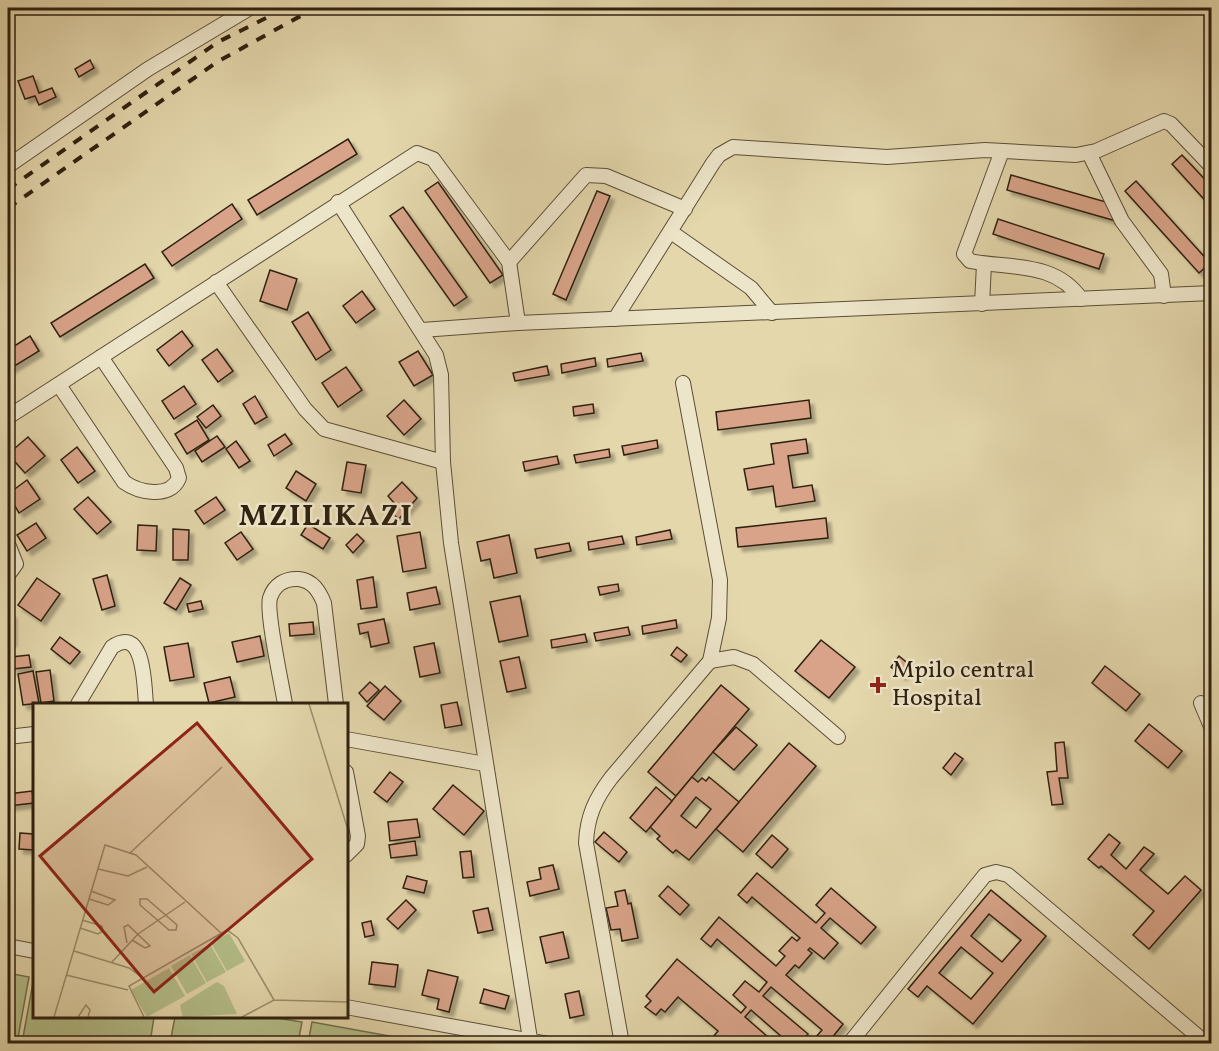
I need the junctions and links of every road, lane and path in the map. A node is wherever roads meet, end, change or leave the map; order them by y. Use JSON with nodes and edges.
{"nodes":[{"id":1,"x":250,"y":8,"type":"edge"},
{"id":2,"x":1002,"y":151,"type":"junction"},
{"id":3,"x":1089,"y":153,"type":"junction"},
{"id":4,"x":8,"y":166,"type":"edge"},
{"id":5,"x":1212,"y":167,"type":"edge"},
{"id":6,"x":338,"y":202,"type":"junction"},
{"id":7,"x":685,"y":209,"type":"junction"},
{"id":8,"x":671,"y":232,"type":"junction"},
{"id":9,"x":509,"y":262,"type":"junction"},
{"id":10,"x":984,"y":264,"type":"junction"},
{"id":11,"x":216,"y":282,"type":"junction"},
{"id":12,"x":1212,"y":293,"type":"edge"},
{"id":13,"x":1164,"y":296,"type":"junction"},
{"id":14,"x":1081,"y":299,"type":"junction"},
{"id":15,"x":982,"y":304,"type":"junction"},
{"id":16,"x":772,"y":313,"type":"junction"},
{"id":17,"x":615,"y":320,"type":"junction"},
{"id":18,"x":518,"y":323,"type":"junction"},
{"id":19,"x":422,"y":330,"type":"junction"},
{"id":20,"x":101,"y":357,"type":"junction"},
{"id":21,"x":683,"y":383,"type":"dead end"},
{"id":22,"x":59,"y":385,"type":"junction"},
{"id":23,"x":8,"y":417,"type":"edge"},
{"id":24,"x":443,"y":462,"type":"junction"},
{"id":25,"x":8,"y":544,"type":"edge"},
{"id":26,"x":8,"y":575,"type":"edge"},
{"id":27,"x":710,"y":660,"type":"junction"},
{"id":28,"x":79,"y":703,"type":"edge"},
{"id":29,"x":147,"y":703,"type":"edge"},
{"id":30,"x":285,"y":703,"type":"edge"},
{"id":31,"x":336,"y":703,"type":"edge"},
{"id":32,"x":1201,"y":703,"type":"dead end"},
{"id":33,"x":1212,"y":729,"type":"edge"},
{"id":34,"x":33,"y":734,"type":"edge"},
{"id":35,"x":8,"y":737,"type":"edge"},
{"id":36,"x":838,"y":737,"type":"dead end"},
{"id":37,"x":348,"y":739,"type":"edge"},
{"id":38,"x":485,"y":764,"type":"junction"},
{"id":39,"x":348,"y":783,"type":"edge"},
{"id":40,"x":348,"y":853,"type":"edge"},
{"id":41,"x":8,"y":946,"type":"edge"},
{"id":42,"x":33,"y":951,"type":"edge"},
{"id":43,"x":348,"y":1007,"type":"edge"},
{"id":44,"x":530,"y":1040,"type":"junction"},
{"id":45,"x":549,"y":1044,"type":"edge"},
{"id":46,"x":622,"y":1044,"type":"edge"},
{"id":47,"x":849,"y":1044,"type":"edge"},
{"id":48,"x":1207,"y":1044,"type":"edge"}],
"edges":[{"from":1,"to":4,"type":"street"},
{"from":2,"to":3,"type":"street"},
{"from":2,"to":7,"type":"street"},
{"from":2,"to":10,"type":"street"},
{"from":3,"to":5,"type":"street"},
{"from":3,"to":13,"type":"street"},
{"from":6,"to":9,"type":"street"},
{"from":6,"to":11,"type":"street"},
{"from":6,"to":19,"type":"street"},
{"from":7,"to":8,"type":"street"},
{"from":7,"to":9,"type":"street"},
{"from":8,"to":16,"type":"street"},
{"from":8,"to":17,"type":"street"},
{"from":9,"to":18,"type":"street"},
{"from":10,"to":14,"type":"street"},
{"from":10,"to":15,"type":"street"},
{"from":11,"to":20,"type":"street"},
{"from":11,"to":24,"type":"street"},
{"from":12,"to":13,"type":"street"},
{"from":13,"to":14,"type":"street"},
{"from":14,"to":15,"type":"street"},
{"from":15,"to":16,"type":"street"},
{"from":16,"to":17,"type":"street"},
{"from":17,"to":18,"type":"street"},
{"from":18,"to":19,"type":"street"},
{"from":19,"to":24,"type":"street"},
{"from":20,"to":22,"type":"street"},
{"from":20,"to":22,"type":"street"},
{"from":21,"to":27,"type":"street"},
{"from":22,"to":23,"type":"street"},
{"from":24,"to":38,"type":"street"},
{"from":25,"to":26,"type":"street"},
{"from":27,"to":36,"type":"street"},
{"from":27,"to":46,"type":"street"},
{"from":28,"to":29,"type":"street"},
{"from":30,"to":31,"type":"street"},
{"from":32,"to":33,"type":"street"},
{"from":34,"to":35,"type":"street"},
{"from":37,"to":38,"type":"street"},
{"from":38,"to":44,"type":"street"},
{"from":39,"to":40,"type":"street"},
{"from":41,"to":42,"type":"street"},
{"from":43,"to":44,"type":"street"},
{"from":44,"to":45,"type":"street"},
{"from":47,"to":48,"type":"street"}]}
